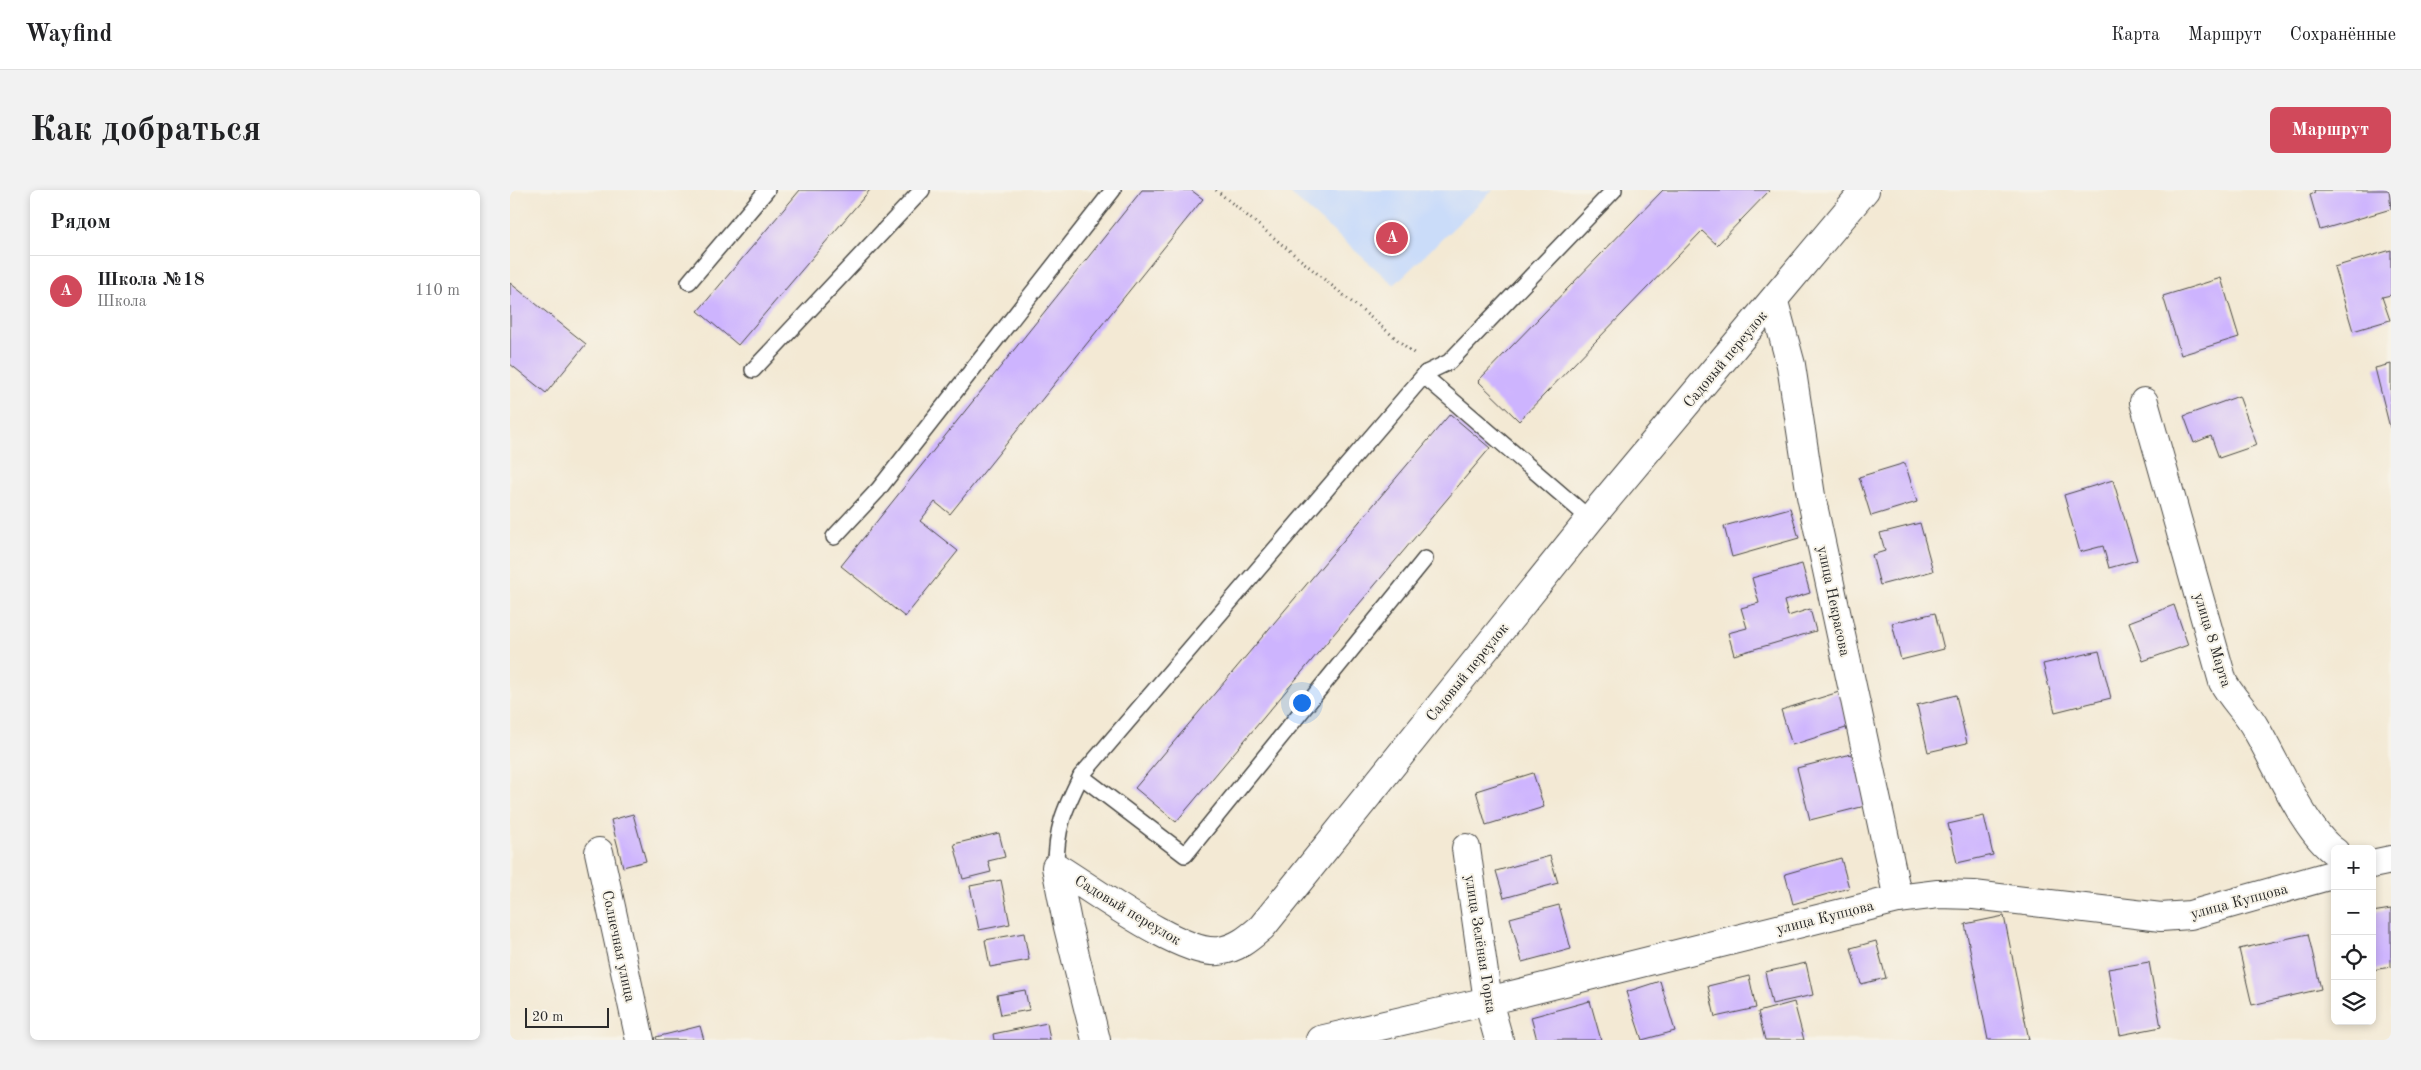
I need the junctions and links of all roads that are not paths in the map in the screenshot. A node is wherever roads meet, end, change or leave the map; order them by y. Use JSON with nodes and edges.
{"nodes":[{"id":1,"x":767,"y":190,"type":"edge"},
{"id":2,"x":922,"y":190,"type":"edge"},
{"id":3,"x":1113,"y":190,"type":"edge"},
{"id":4,"x":1614,"y":190,"type":"edge"},
{"id":5,"x":1865,"y":190,"type":"edge"},
{"id":6,"x":689,"y":282,"type":"dead end"},
{"id":7,"x":1774,"y":302,"type":"junction"},
{"id":8,"x":753,"y":370,"type":"dead end"},
{"id":9,"x":1430,"y":371,"type":"junction"},
{"id":10,"x":2144,"y":402,"type":"dead end"},
{"id":11,"x":1590,"y":519,"type":"junction"},
{"id":12,"x":834,"y":537,"type":"dead end"},
{"id":13,"x":1425,"y":559,"type":"dead end"},
{"id":14,"x":1081,"y":776,"type":"junction"},
{"id":15,"x":1466,"y":848,"type":"dead end"},
{"id":16,"x":2331,"y":848,"type":"edge"},
{"id":17,"x":599,"y":852,"type":"dead end"},
{"id":18,"x":2391,"y":860,"type":"edge"},
{"id":19,"x":2376,"y":863,"type":"edge"},
{"id":20,"x":1056,"y":867,"type":"junction"},
{"id":21,"x":2331,"y":875,"type":"edge"},
{"id":22,"x":1898,"y":899,"type":"junction"},
{"id":23,"x":1488,"y":1001,"type":"junction"},
{"id":24,"x":640,"y":1040,"type":"edge"},
{"id":25,"x":1096,"y":1040,"type":"edge"},
{"id":26,"x":1320,"y":1040,"type":"edge"},
{"id":27,"x":1498,"y":1040,"type":"edge"}],
"edges":[{"from":1,"to":6,"type":"lane"},
{"from":2,"to":8,"type":"lane"},
{"from":3,"to":12,"type":"lane"},
{"from":4,"to":9,"type":"lane"},
{"from":5,"to":7,"type":"street","name":"Садовый переулок"},
{"from":7,"to":11,"type":"street","name":"Садовый переулок"},
{"from":7,"to":22,"type":"street","name":"улица Некрасова"},
{"from":9,"to":11,"type":"lane"},
{"from":9,"to":14,"type":"lane"},
{"from":10,"to":16,"type":"street","name":"улица 8 Марта"},
{"from":11,"to":20,"type":"street","name":"Садовый переулок"},
{"from":13,"to":14,"type":"lane"},
{"from":14,"to":20,"type":"lane"},
{"from":15,"to":23,"type":"street","name":"улица Зелёная Горка"},
{"from":17,"to":24,"type":"street","name":"Солнечная улица"},
{"from":18,"to":19,"type":"street"},
{"from":20,"to":25,"type":"street","name":"Садовый переулок"},
{"from":21,"to":22,"type":"street","name":"улица Купцова"},
{"from":22,"to":23,"type":"street","name":"улица Купцова"},
{"from":23,"to":26,"type":"street","name":"улица Купцова"},
{"from":23,"to":27,"type":"street","name":"улица Зелёная Горка"}]}
